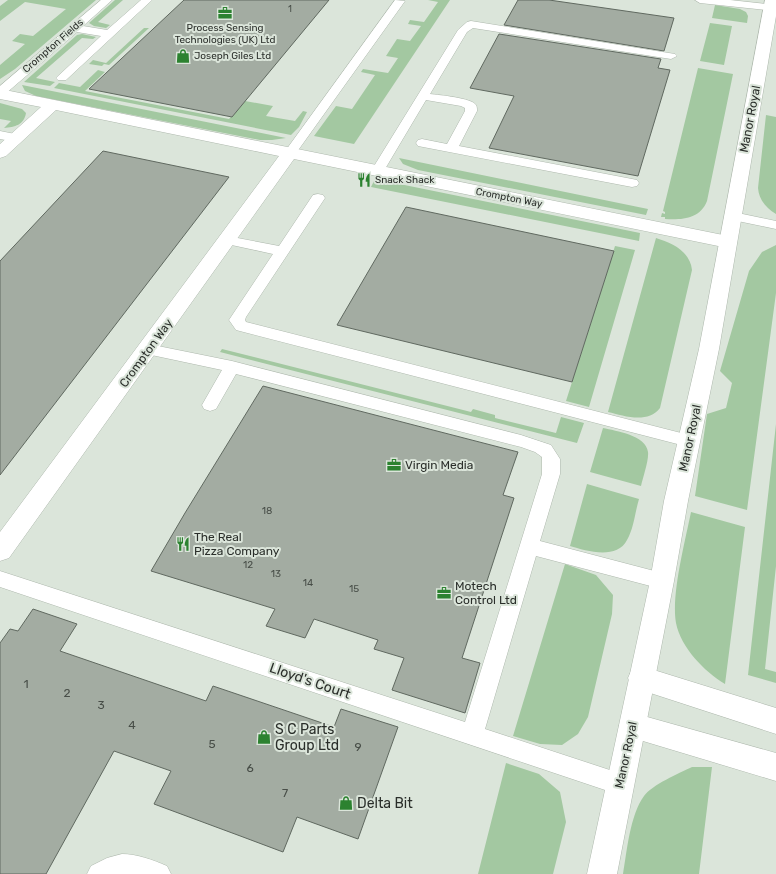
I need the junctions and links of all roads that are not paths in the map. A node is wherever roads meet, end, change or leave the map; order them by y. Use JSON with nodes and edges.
{"nodes":[{"id":1,"x":107,"y":0,"type":"edge"},
{"id":2,"x":147,"y":0,"type":"edge"},
{"id":3,"x":700,"y":0,"type":"edge"},
{"id":4,"x":400,"y":1,"type":"dead end"},
{"id":5,"x":773,"y":5,"type":"edge"},
{"id":6,"x":74,"y":28,"type":"junction"},
{"id":7,"x":109,"y":34,"type":"junction"},
{"id":8,"x":671,"y":56,"type":"dead end"},
{"id":9,"x":62,"y":78,"type":"dead end"},
{"id":10,"x":0,"y":93,"type":"edge"},
{"id":11,"x":423,"y":96,"type":"junction"},
{"id":12,"x":52,"y":105,"type":"junction"},
{"id":13,"x":0,"y":135,"type":"edge"},
{"id":14,"x":16,"y":138,"type":"junction"},
{"id":15,"x":422,"y":143,"type":"dead end"},
{"id":16,"x":451,"y":148,"type":"junction"},
{"id":17,"x":0,"y":153,"type":"edge"},
{"id":18,"x":290,"y":153,"type":"junction"},
{"id":19,"x":377,"y":171,"type":"junction"},
{"id":20,"x":632,"y":183,"type":"dead end"},
{"id":21,"x":318,"y":198,"type":"dead end"},
{"id":22,"x":733,"y":216,"type":"junction"},
{"id":23,"x":776,"y":225,"type":"edge"},
{"id":24,"x":228,"y":240,"type":"junction"},
{"id":25,"x":728,"y":242,"type":"junction"},
{"id":26,"x":282,"y":251,"type":"junction"},
{"id":27,"x":148,"y":349,"type":"junction"},
{"id":28,"x":232,"y":367,"type":"junction"},
{"id":29,"x":210,"y":405,"type":"dead end"},
{"id":30,"x":689,"y":441,"type":"junction"},
{"id":31,"x":529,"y":546,"type":"junction"},
{"id":32,"x":0,"y":551,"type":"edge"},
{"id":33,"x":0,"y":579,"type":"edge"},
{"id":34,"x":662,"y":581,"type":"junction"},
{"id":35,"x":641,"y":678,"type":"junction"},
{"id":36,"x":776,"y":721,"type":"edge"},
{"id":37,"x":633,"y":726,"type":"junction"},
{"id":38,"x":472,"y":734,"type":"junction"},
{"id":39,"x":776,"y":766,"type":"edge"},
{"id":40,"x":620,"y":784,"type":"junction"},
{"id":41,"x":99,"y":874,"type":"edge"},
{"id":42,"x":159,"y":874,"type":"edge"},
{"id":43,"x":602,"y":874,"type":"edge"}],
"edges":[{"from":1,"to":6,"type":"lane","name":"Crompton Fields"},
{"from":2,"to":7,"type":"lane"},
{"from":3,"to":5,"type":"lane"},
{"from":4,"to":18,"type":"lane"},
{"from":5,"to":22,"type":"street","name":"Manor Royal"},
{"from":6,"to":7,"type":"lane"},
{"from":6,"to":10,"type":"lane","name":"Crompton Fields"},
{"from":7,"to":9,"type":"lane"},
{"from":8,"to":11,"type":"lane"},
{"from":10,"to":12,"type":"street","name":"Crompton Way"},
{"from":11,"to":16,"type":"lane"},
{"from":11,"to":19,"type":"lane"},
{"from":12,"to":14,"type":"street"},
{"from":12,"to":18,"type":"street","name":"Crompton Way"},
{"from":13,"to":14,"type":"lane"},
{"from":14,"to":17,"type":"street"},
{"from":15,"to":16,"type":"lane"},
{"from":16,"to":20,"type":"lane"},
{"from":18,"to":19,"type":"street","name":"Crompton Way"},
{"from":18,"to":24,"type":"street","name":"Crompton Way"},
{"from":19,"to":25,"type":"street","name":"Crompton Way"},
{"from":21,"to":26,"type":"lane"},
{"from":22,"to":23,"type":"lane"},
{"from":22,"to":25,"type":"street","name":"Manor Royal"},
{"from":24,"to":26,"type":"lane"},
{"from":24,"to":27,"type":"street","name":"Crompton Way"},
{"from":25,"to":30,"type":"street","name":"Manor Royal"},
{"from":26,"to":30,"type":"lane"},
{"from":27,"to":28,"type":"lane"},
{"from":27,"to":32,"type":"street","name":"Crompton Way"},
{"from":28,"to":29,"type":"lane"},
{"from":28,"to":31,"type":"lane"},
{"from":30,"to":34,"type":"street","name":"Manor Royal"},
{"from":31,"to":34,"type":"lane"},
{"from":31,"to":38,"type":"lane"},
{"from":33,"to":38,"type":"lane","name":"Lloyd's Court"},
{"from":34,"to":35,"type":"street","name":"Manor Royal"},
{"from":35,"to":36,"type":"street"},
{"from":35,"to":37,"type":"street","name":"Manor Royal"},
{"from":37,"to":39,"type":"street"},
{"from":37,"to":40,"type":"street","name":"Manor Royal"},
{"from":38,"to":40,"type":"lane","name":"Lloyd's Court"},
{"from":40,"to":43,"type":"street","name":"Manor Royal"},
{"from":41,"to":42,"type":"lane"}]}
